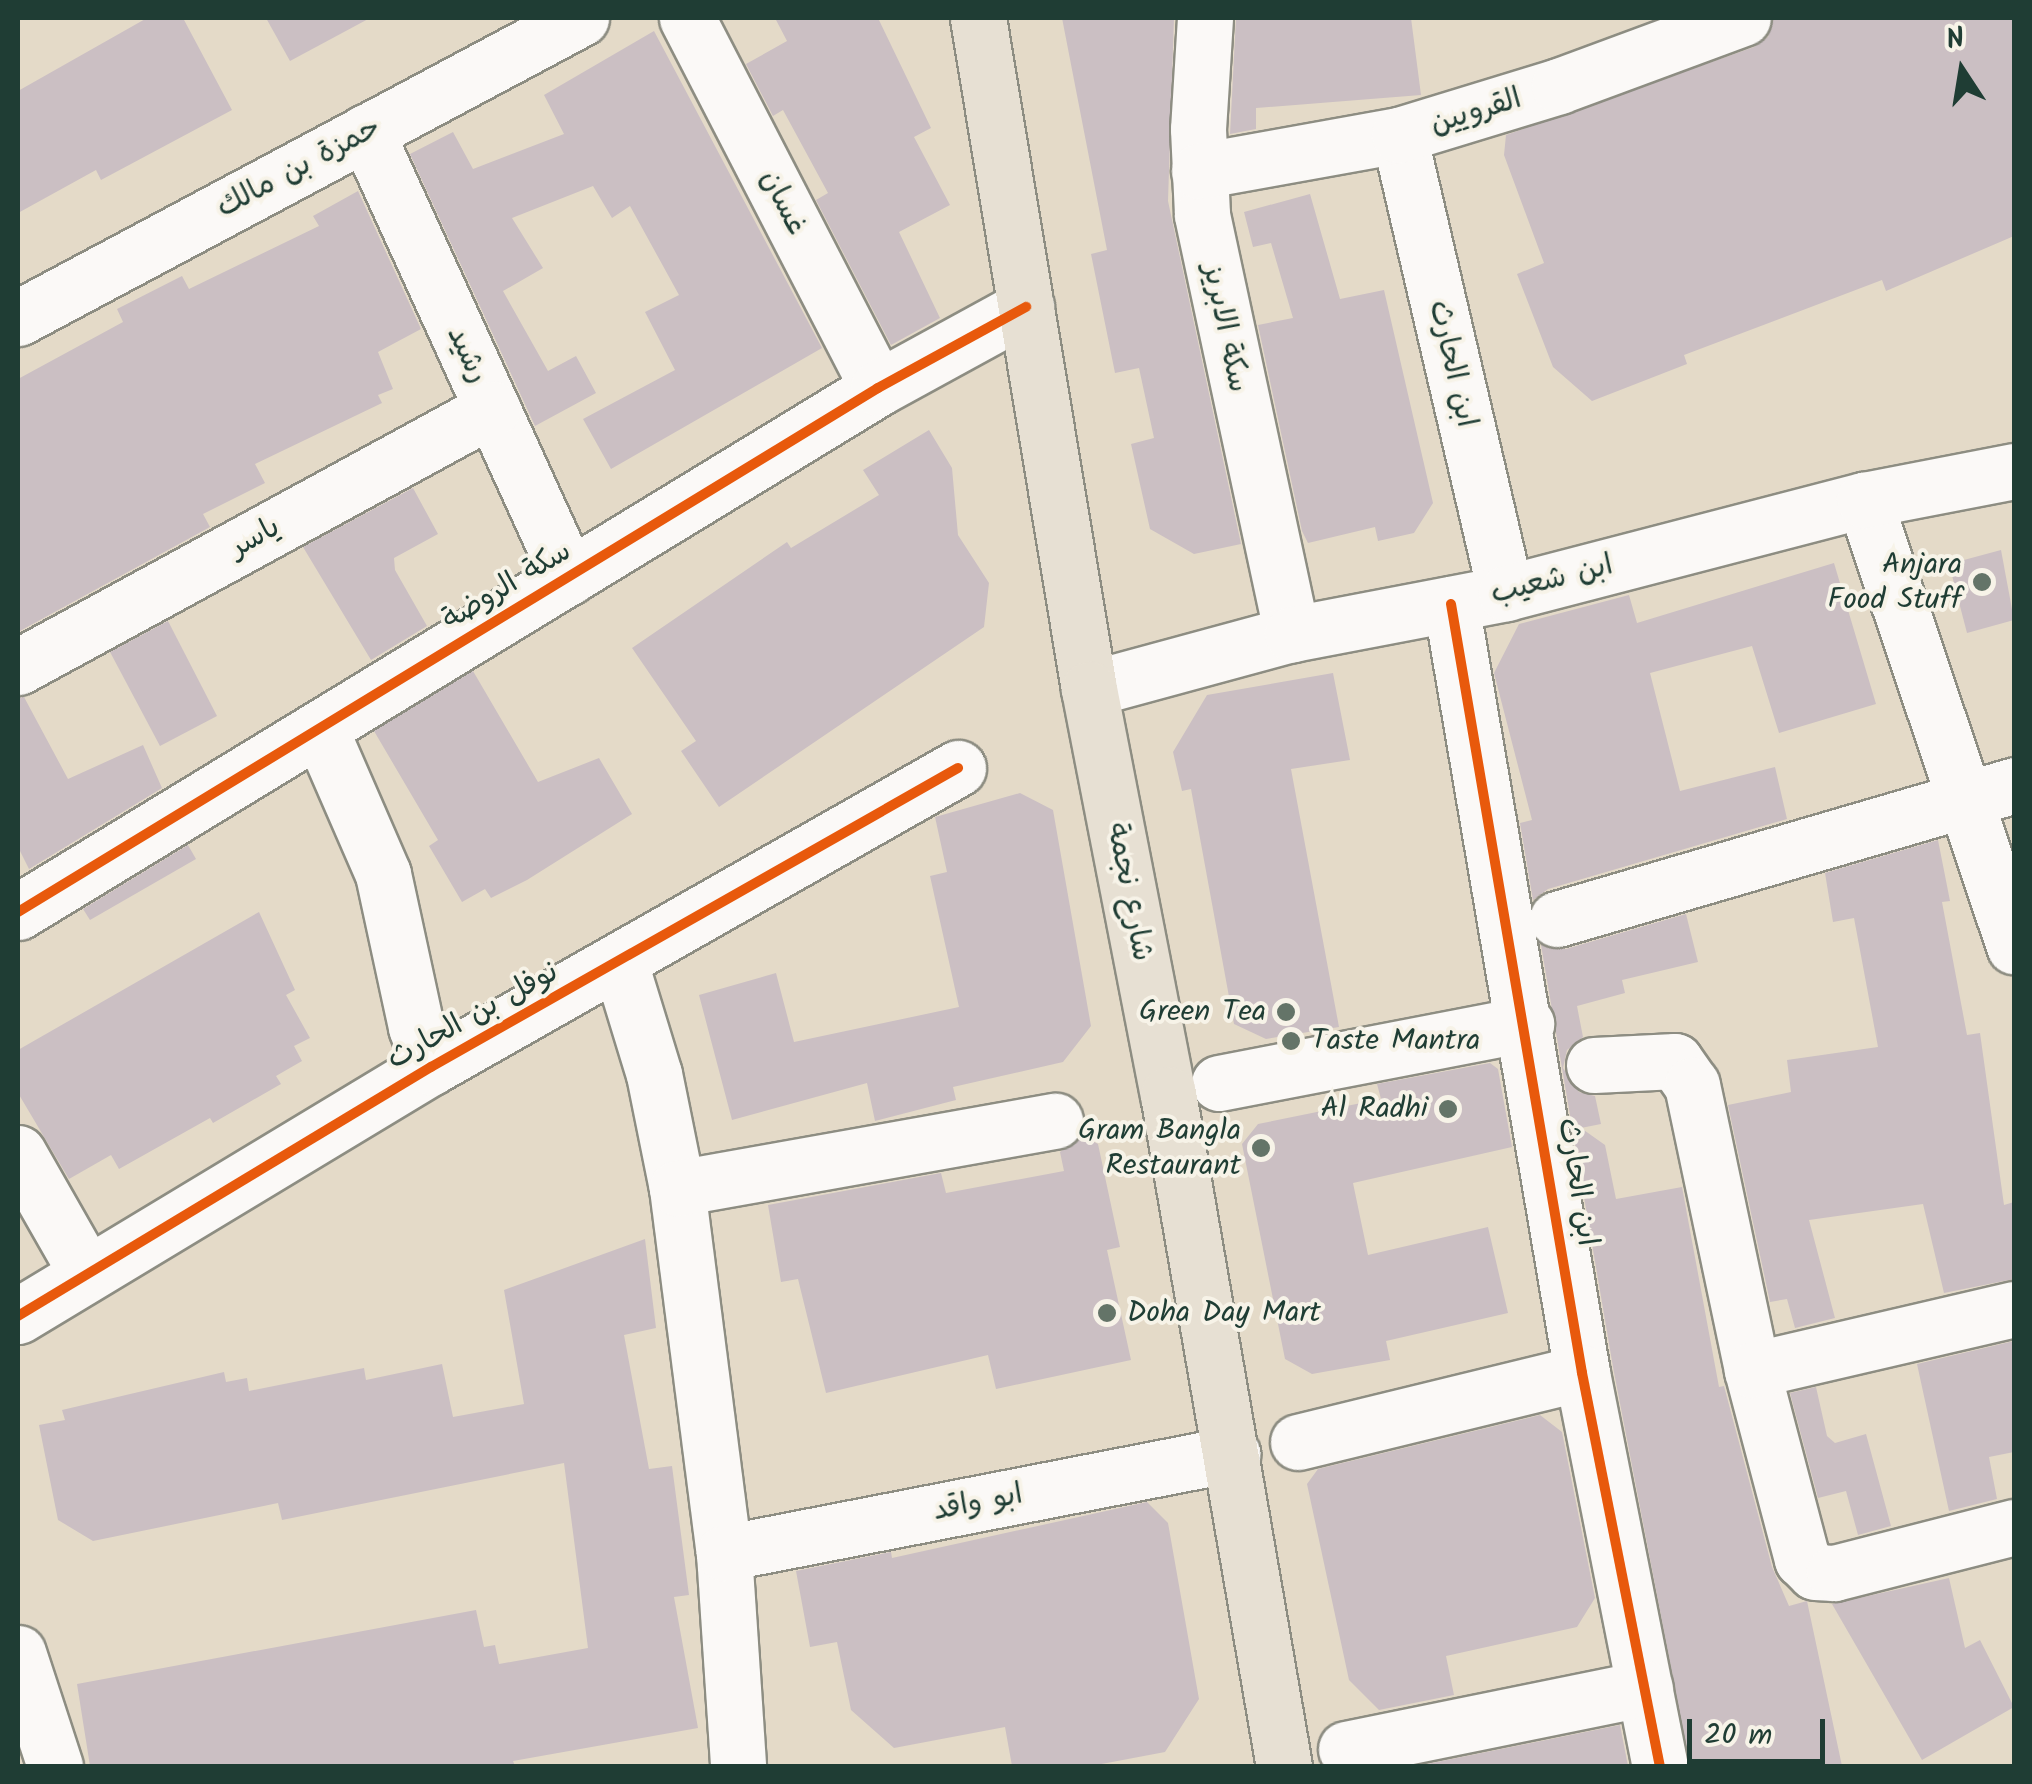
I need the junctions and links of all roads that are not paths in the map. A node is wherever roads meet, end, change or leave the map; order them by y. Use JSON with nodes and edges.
{"nodes":[{"id":1,"x":582,"y":18,"type":"edge"},
{"id":2,"x":687,"y":18,"type":"edge"},
{"id":3,"x":978,"y":18,"type":"edge"},
{"id":4,"x":1205,"y":18,"type":"edge"},
{"id":5,"x":1742,"y":18,"type":"edge"},
{"id":6,"x":366,"y":132,"type":"junction"},
{"id":7,"x":1399,"y":135,"type":"junction"},
{"id":8,"x":1199,"y":171,"type":"junction"},
{"id":9,"x":1026,"y":307,"type":"junction"},
{"id":10,"x":18,"y":318,"type":"edge"},
{"id":11,"x":878,"y":388,"type":"junction"},
{"id":12,"x":492,"y":409,"type":"junction"},
{"id":13,"x":2014,"y":471,"type":"edge"},
{"id":14,"x":1864,"y":500,"type":"junction"},
{"id":15,"x":569,"y":577,"type":"junction"},
{"id":16,"x":1506,"y":593,"type":"junction"},
{"id":17,"x":1450,"y":604,"type":"junction"},
{"id":18,"x":1292,"y":634,"type":"junction"},
{"id":19,"x":18,"y":667,"type":"edge"},
{"id":20,"x":1089,"y":690,"type":"junction"},
{"id":21,"x":320,"y":729,"type":"junction"},
{"id":22,"x":958,"y":768,"type":"dead end"},
{"id":23,"x":2014,"y":785,"type":"edge"},
{"id":24,"x":1965,"y":804,"type":"junction"},
{"id":25,"x":18,"y":912,"type":"edge"},
{"id":26,"x":1557,"y":919,"type":"dead end"},
{"id":27,"x":2014,"y":946,"type":"edge"},
{"id":28,"x":620,"y":963,"type":"junction"},
{"id":29,"x":1526,"y":1024,"type":"junction"},
{"id":30,"x":1594,"y":1064,"type":"dead end"},
{"id":31,"x":432,"y":1067,"type":"junction"},
{"id":32,"x":1219,"y":1083,"type":"dead end"},
{"id":33,"x":1056,"y":1122,"type":"dead end"},
{"id":34,"x":18,"y":1153,"type":"edge"},
{"id":35,"x":678,"y":1188,"type":"junction"},
{"id":36,"x":86,"y":1272,"type":"junction"},
{"id":37,"x":2014,"y":1309,"type":"edge"},
{"id":38,"x":18,"y":1316,"type":"edge"},
{"id":39,"x":1752,"y":1370,"type":"junction"},
{"id":40,"x":1582,"y":1373,"type":"junction"},
{"id":41,"x":1298,"y":1442,"type":"dead end"},
{"id":42,"x":1232,"y":1454,"type":"junction"},
{"id":43,"x":2014,"y":1527,"type":"edge"},
{"id":44,"x":724,"y":1553,"type":"junction"},
{"id":45,"x":18,"y":1653,"type":"edge"},
{"id":46,"x":1645,"y":1688,"type":"junction"},
{"id":47,"x":1346,"y":1749,"type":"dead end"},
{"id":48,"x":55,"y":1766,"type":"edge"},
{"id":49,"x":738,"y":1766,"type":"edge"},
{"id":50,"x":1284,"y":1766,"type":"edge"},
{"id":51,"x":1660,"y":1766,"type":"edge"}],
"edges":[{"from":1,"to":6,"type":"street","name":"حمزة بن مالك"},
{"from":2,"to":11,"type":"street","name":"غسان"},
{"from":3,"to":9,"type":"main road","name":"شارع نجمة"},
{"from":4,"to":8,"type":"street","name":"سكة الابريز"},
{"from":5,"to":7,"type":"street","name":"القرويين"},
{"from":6,"to":10,"type":"street","name":"حمزة بن مالك"},
{"from":6,"to":12,"type":"street","name":"رشيد"},
{"from":7,"to":8,"type":"street","name":"القرويين"},
{"from":7,"to":16,"type":"street","name":"ابن الحارث"},
{"from":8,"to":18,"type":"street","name":"سكة الابريز"},
{"from":9,"to":11,"type":"street","name":"سكة الروضة"},
{"from":9,"to":20,"type":"main road","name":"شارع نجمة"},
{"from":11,"to":15,"type":"street","name":"سكة الروضة"},
{"from":12,"to":15,"type":"street","name":"رشيد"},
{"from":12,"to":19,"type":"street","name":"ياسر"},
{"from":13,"to":14,"type":"street","name":"ابن شعيب"},
{"from":14,"to":16,"type":"street","name":"ابن شعيب"},
{"from":14,"to":24,"type":"street"},
{"from":15,"to":21,"type":"street","name":"سكة الروضة"},
{"from":16,"to":17,"type":"street","name":"ابن شعيب"},
{"from":17,"to":18,"type":"street","name":"ابن شعيب"},
{"from":17,"to":29,"type":"street","name":"ابن الحارث"},
{"from":18,"to":20,"type":"street","name":"ابن شعيب"},
{"from":20,"to":42,"type":"main road","name":"شارع نجمة"},
{"from":21,"to":25,"type":"street","name":"سكة الروضة"},
{"from":21,"to":31,"type":"street"},
{"from":22,"to":28,"type":"street","name":"نوفل بن الحارث"},
{"from":23,"to":24,"type":"street"},
{"from":24,"to":26,"type":"street"},
{"from":24,"to":27,"type":"street"},
{"from":28,"to":31,"type":"street","name":"نوفل بن الحارث"},
{"from":28,"to":35,"type":"street"},
{"from":29,"to":32,"type":"street"},
{"from":29,"to":40,"type":"street","name":"ابن الحارث"},
{"from":30,"to":39,"type":"street"},
{"from":31,"to":36,"type":"street","name":"نوفل بن الحارث"},
{"from":33,"to":35,"type":"street"},
{"from":34,"to":36,"type":"street"},
{"from":35,"to":44,"type":"street"},
{"from":36,"to":38,"type":"street","name":"نوفل بن الحارث"},
{"from":37,"to":39,"type":"street"},
{"from":39,"to":43,"type":"street"},
{"from":40,"to":41,"type":"street"},
{"from":40,"to":46,"type":"street","name":"ابن الحارث"},
{"from":42,"to":44,"type":"street","name":"ابو واقد"},
{"from":42,"to":50,"type":"main road","name":"شارع نجمة"},
{"from":44,"to":49,"type":"street"},
{"from":45,"to":48,"type":"street"},
{"from":46,"to":47,"type":"street"},
{"from":46,"to":51,"type":"street","name":"ابن الحارث"}]}
